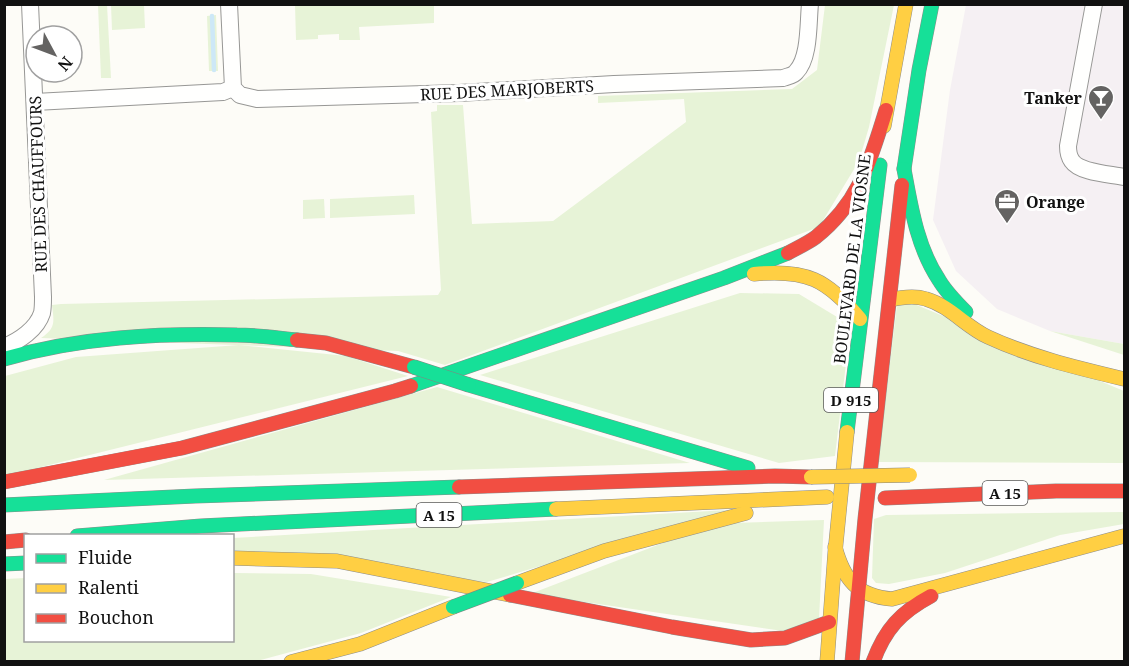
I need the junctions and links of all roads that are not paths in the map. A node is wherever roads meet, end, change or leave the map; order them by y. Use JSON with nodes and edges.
{"nodes":[{"id":1,"x":30,"y":4,"type":"edge"},
{"id":2,"x":229,"y":4,"type":"edge"},
{"id":3,"x":810,"y":4,"type":"edge"},
{"id":4,"x":906,"y":4,"type":"edge"},
{"id":5,"x":932,"y":4,"type":"edge"},
{"id":6,"x":1094,"y":4,"type":"edge"},
{"id":7,"x":233,"y":88,"type":"junction"},
{"id":8,"x":35,"y":102,"type":"junction"},
{"id":9,"x":886,"y":110,"type":"junction"},
{"id":10,"x":904,"y":169,"type":"junction"},
{"id":11,"x":1125,"y":177,"type":"edge"},
{"id":12,"x":724,"y":279,"type":"junction"},
{"id":13,"x":890,"y":300,"type":"junction"},
{"id":14,"x":860,"y":319,"type":"junction"},
{"id":15,"x":4,"y":347,"type":"edge"},
{"id":16,"x":1015,"y":349,"type":"junction"},
{"id":17,"x":4,"y":359,"type":"edge"},
{"id":18,"x":1125,"y":379,"type":"edge"},
{"id":19,"x":881,"y":381,"type":"junction"},
{"id":20,"x":915,"y":475,"type":"dead end"},
{"id":21,"x":775,"y":476,"type":"junction"},
{"id":22,"x":4,"y":482,"type":"edge"},
{"id":23,"x":1125,"y":491,"type":"edge"},
{"id":24,"x":801,"y":498,"type":"junction"},
{"id":25,"x":4,"y":505,"type":"edge"},
{"id":26,"x":102,"y":534,"type":"edge"},
{"id":27,"x":1125,"y":536,"type":"edge"},
{"id":28,"x":24,"y":540,"type":"edge"},
{"id":29,"x":4,"y":542,"type":"edge"},
{"id":30,"x":835,"y":547,"type":"junction"},
{"id":31,"x":234,"y":558,"type":"edge"},
{"id":32,"x":24,"y":562,"type":"edge"},
{"id":33,"x":4,"y":564,"type":"edge"},
{"id":34,"x":964,"y":579,"type":"junction"},
{"id":35,"x":858,"y":590,"type":"junction"},
{"id":36,"x":829,"y":622,"type":"junction"},
{"id":37,"x":672,"y":627,"type":"junction"},
{"id":38,"x":710,"y":647,"type":"dead end"},
{"id":39,"x":291,"y":662,"type":"edge"},
{"id":40,"x":827,"y":662,"type":"edge"},
{"id":41,"x":852,"y":662,"type":"edge"},
{"id":42,"x":873,"y":662,"type":"edge"}],
"edges":[{"from":1,"to":8,"type":"street","name":"RUE DES CHAUFFOURS"},
{"from":2,"to":7,"type":"street"},
{"from":3,"to":7,"type":"street","name":"RUE DES MARJOBERTS"},
{"from":4,"to":9,"type":"main road","name":"BOULEVARD DE LA VIOSNE","number":"D 915"},
{"from":5,"to":10,"type":"main road","number":"D 915"},
{"from":6,"to":11,"type":"street"},
{"from":7,"to":8,"type":"street"},
{"from":8,"to":15,"type":"street","name":"RUE DES CHAUFFOURS"},
{"from":9,"to":12,"type":"main road"},
{"from":9,"to":14,"type":"main road","name":"BOULEVARD DE LA VIOSNE","number":"D 915"},
{"from":10,"to":13,"type":"main road","number":"D 915"},
{"from":10,"to":16,"type":"main road"},
{"from":12,"to":14,"type":"main road"},
{"from":12,"to":22,"type":"main road"},
{"from":13,"to":14,"type":"main road"},
{"from":13,"to":16,"type":"main road"},
{"from":13,"to":19,"type":"main road","number":"D 915"},
{"from":14,"to":19,"type":"main road"},
{"from":14,"to":30,"type":"main road","name":"BOULEVARD DE LA VIOSNE","number":"D 915"},
{"from":16,"to":18,"type":"main road"},
{"from":17,"to":21,"type":"main road","bridge":true},
{"from":19,"to":35,"type":"main road","number":"D 915"},
{"from":20,"to":21,"type":"main road","number":"A 15","bridge":true},
{"from":21,"to":25,"type":"main road","number":"A 15"},
{"from":23,"to":24,"type":"main road","number":"A 15"},
{"from":24,"to":26,"type":"main road","number":"A 15"},
{"from":24,"to":39,"type":"main road","bridge":true},
{"from":27,"to":34,"type":"main road"},
{"from":28,"to":29,"type":"main road"},
{"from":30,"to":35,"type":"main road"},
{"from":30,"to":36,"type":"main road","name":"BOULEVARD DE LA VIOSNE","number":"D 915"},
{"from":31,"to":37,"type":"main road"},
{"from":32,"to":33,"type":"main road"},
{"from":34,"to":35,"type":"main road"},
{"from":34,"to":42,"type":"main road"},
{"from":35,"to":36,"type":"main road"},
{"from":35,"to":41,"type":"main road","number":"D 915"},
{"from":36,"to":37,"type":"main road"},
{"from":36,"to":40,"type":"main road","name":"BOULEVARD DE LA VIOSNE","number":"D 915"},
{"from":37,"to":38,"type":"main road"}]}
